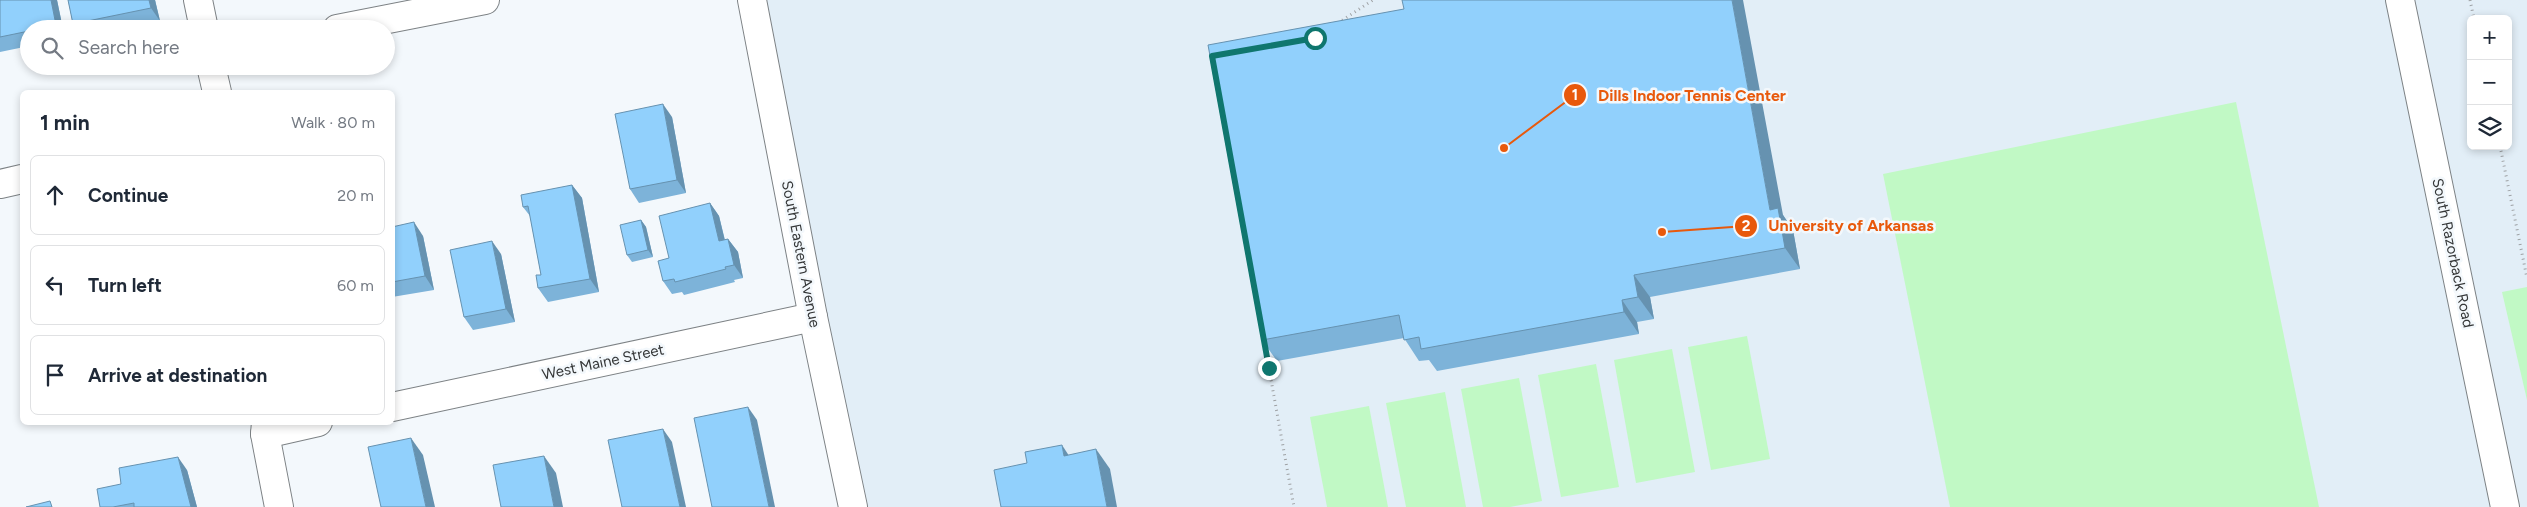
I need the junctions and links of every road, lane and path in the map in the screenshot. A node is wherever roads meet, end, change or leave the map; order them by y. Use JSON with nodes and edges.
{"nodes":[{"id":1,"x":198,"y":0,"type":"edge"},
{"id":2,"x":485,"y":0,"type":"edge"},
{"id":3,"x":752,"y":0,"type":"edge"},
{"id":4,"x":1373,"y":0,"type":"edge"},
{"id":5,"x":2400,"y":0,"type":"edge"},
{"id":6,"x":2470,"y":0,"type":"edge"},
{"id":7,"x":2473,"y":15,"type":"edge"},
{"id":8,"x":202,"y":20,"type":"edge"},
{"id":9,"x":383,"y":20,"type":"edge"},
{"id":10,"x":1330,"y":28,"type":"edge"},
{"id":11,"x":214,"y":75,"type":"edge"},
{"id":12,"x":217,"y":90,"type":"edge"},
{"id":13,"x":2501,"y":150,"type":"edge"},
{"id":14,"x":20,"y":179,"type":"edge"},
{"id":15,"x":0,"y":184,"type":"edge"},
{"id":16,"x":2527,"y":278,"type":"edge"},
{"id":17,"x":813,"y":317,"type":"junction"},
{"id":18,"x":1264,"y":340,"type":"edge"},
{"id":19,"x":395,"y":406,"type":"edge"},
{"id":20,"x":292,"y":425,"type":"edge"},
{"id":21,"x":265,"y":428,"type":"edge"},
{"id":22,"x":279,"y":507,"type":"edge"},
{"id":23,"x":853,"y":507,"type":"edge"},
{"id":24,"x":1294,"y":507,"type":"edge"},
{"id":25,"x":2505,"y":507,"type":"edge"}],
"edges":[{"from":1,"to":8,"type":"street"},
{"from":2,"to":9,"type":"street"},
{"from":3,"to":17,"type":"street","name":"South Eastern Avenue"},
{"from":4,"to":10,"type":"path"},
{"from":5,"to":25,"type":"street","name":"South Razorback Road"},
{"from":6,"to":7,"type":"path"},
{"from":11,"to":12,"type":"street"},
{"from":13,"to":16,"type":"path"},
{"from":14,"to":15,"type":"street"},
{"from":17,"to":19,"type":"street","name":"West Maine Street"},
{"from":17,"to":23,"type":"street","name":"South Eastern Avenue"},
{"from":18,"to":24,"type":"path"},
{"from":20,"to":21,"type":"street"},
{"from":21,"to":22,"type":"street"}]}
